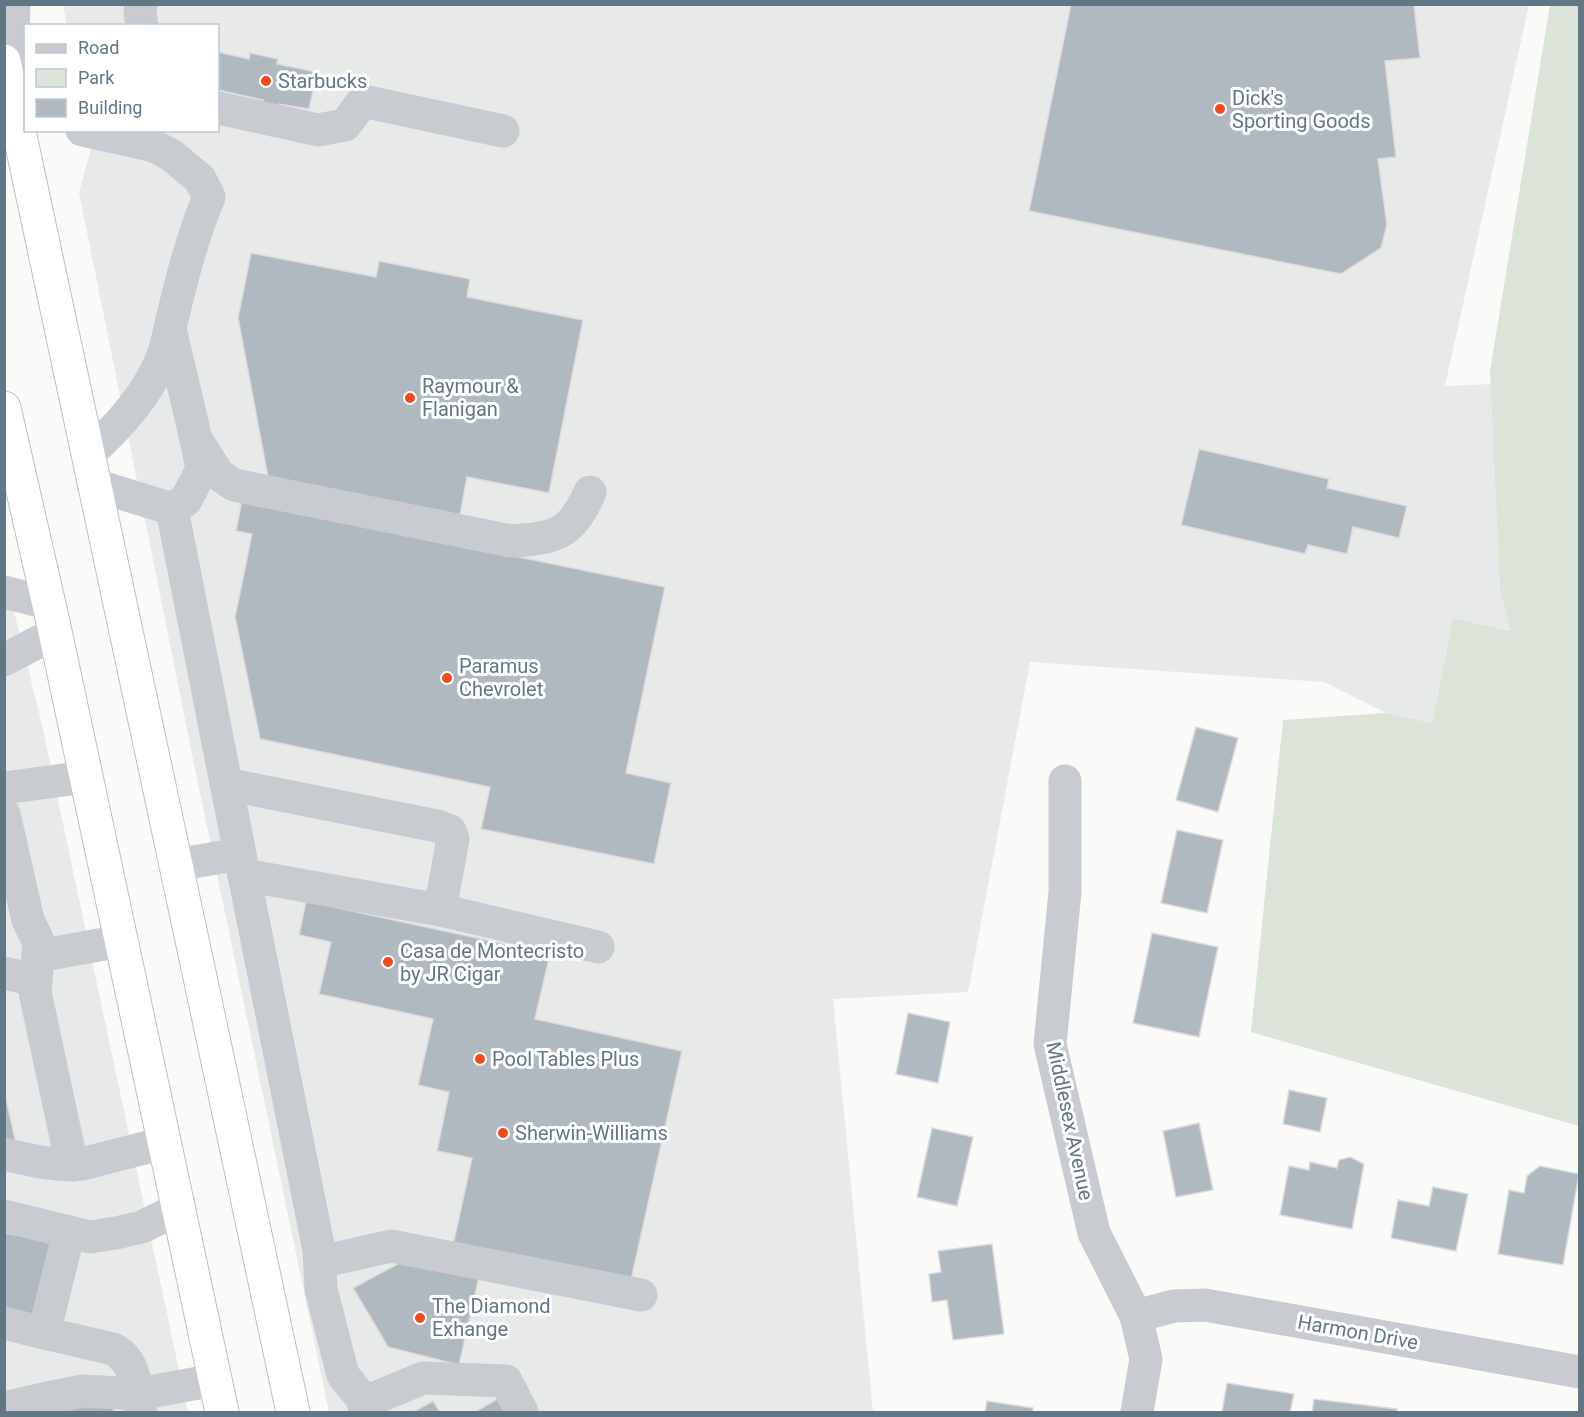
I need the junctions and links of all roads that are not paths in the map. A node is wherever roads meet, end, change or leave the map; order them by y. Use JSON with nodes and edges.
{"nodes":[{"id":1,"x":14,"y":4,"type":"edge"},
{"id":2,"x":141,"y":4,"type":"edge"},
{"id":3,"x":142,"y":24,"type":"edge"},
{"id":4,"x":14,"y":93,"type":"edge"},
{"id":5,"x":219,"y":108,"type":"edge"},
{"id":6,"x":503,"y":131,"type":"dead end"},
{"id":7,"x":91,"y":132,"type":"edge"},
{"id":8,"x":170,"y":328,"type":"junction"},
{"id":9,"x":4,"y":408,"type":"edge"},
{"id":10,"x":196,"y":439,"type":"junction"},
{"id":11,"x":9,"y":454,"type":"edge"},
{"id":12,"x":88,"y":454,"type":"junction"},
{"id":13,"x":94,"y":485,"type":"junction"},
{"id":14,"x":590,"y":492,"type":"dead end"},
{"id":15,"x":172,"y":509,"type":"junction"},
{"id":16,"x":4,"y":592,"type":"edge"},
{"id":17,"x":52,"y":618,"type":"junction"},
{"id":18,"x":4,"y":660,"type":"edge"},
{"id":19,"x":86,"y":777,"type":"junction"},
{"id":20,"x":1065,"y":782,"type":"dead end"},
{"id":21,"x":226,"y":784,"type":"junction"},
{"id":22,"x":4,"y":788,"type":"edge"},
{"id":23,"x":4,"y":814,"type":"edge"},
{"id":24,"x":175,"y":864,"type":"junction"},
{"id":25,"x":242,"y":865,"type":"junction"},
{"id":26,"x":440,"y":910,"type":"junction"},
{"id":27,"x":16,"y":918,"type":"edge"},
{"id":28,"x":121,"y":941,"type":"junction"},
{"id":29,"x":598,"y":947,"type":"dead end"},
{"id":30,"x":26,"y":969,"type":"edge"},
{"id":31,"x":164,"y":1143,"type":"junction"},
{"id":32,"x":4,"y":1155,"type":"edge"},
{"id":33,"x":72,"y":1165,"type":"junction"},
{"id":34,"x":178,"y":1209,"type":"junction"},
{"id":35,"x":4,"y":1216,"type":"edge"},
{"id":36,"x":69,"y":1232,"type":"junction"},
{"id":37,"x":320,"y":1262,"type":"junction"},
{"id":38,"x":641,"y":1295,"type":"dead end"},
{"id":39,"x":1136,"y":1316,"type":"junction"},
{"id":40,"x":4,"y":1323,"type":"edge"},
{"id":41,"x":44,"y":1332,"type":"junction"},
{"id":42,"x":1580,"y":1372,"type":"edge"},
{"id":43,"x":215,"y":1380,"type":"junction"},
{"id":44,"x":139,"y":1403,"type":"edge"},
{"id":45,"x":4,"y":1408,"type":"edge"},
{"id":46,"x":366,"y":1408,"type":"edge"},
{"id":47,"x":222,"y":1413,"type":"edge"},
{"id":48,"x":293,"y":1413,"type":"edge"},
{"id":49,"x":522,"y":1413,"type":"edge"},
{"id":50,"x":1137,"y":1413,"type":"edge"}],
"edges":[{"from":1,"to":4,"type":"street"},
{"from":2,"to":3,"type":"street"},
{"from":4,"to":12,"type":"highway"},
{"from":5,"to":6,"type":"street"},
{"from":7,"to":8,"type":"street"},
{"from":8,"to":10,"type":"street"},
{"from":8,"to":12,"type":"street"},
{"from":9,"to":11,"type":"highway"},
{"from":10,"to":14,"type":"street"},
{"from":10,"to":15,"type":"street"},
{"from":11,"to":17,"type":"highway"},
{"from":12,"to":13,"type":"highway"},
{"from":13,"to":15,"type":"street"},
{"from":13,"to":24,"type":"highway"},
{"from":15,"to":21,"type":"street"},
{"from":16,"to":17,"type":"street"},
{"from":17,"to":18,"type":"street"},
{"from":17,"to":19,"type":"highway"},
{"from":19,"to":22,"type":"street"},
{"from":19,"to":28,"type":"highway"},
{"from":20,"to":39,"type":"street","name":"Middlesex Avenue"},
{"from":21,"to":25,"type":"street"},
{"from":21,"to":26,"type":"street"},
{"from":23,"to":27,"type":"street"},
{"from":24,"to":25,"type":"street"},
{"from":24,"to":48,"type":"highway"},
{"from":25,"to":26,"type":"street"},
{"from":25,"to":37,"type":"street"},
{"from":26,"to":29,"type":"street"},
{"from":27,"to":30,"type":"street"},
{"from":28,"to":30,"type":"street"},
{"from":28,"to":31,"type":"highway"},
{"from":30,"to":33,"type":"street"},
{"from":31,"to":33,"type":"street"},
{"from":31,"to":34,"type":"highway"},
{"from":32,"to":33,"type":"street"},
{"from":34,"to":36,"type":"street"},
{"from":34,"to":43,"type":"highway"},
{"from":35,"to":36,"type":"street"},
{"from":36,"to":41,"type":"street"},
{"from":37,"to":38,"type":"street"},
{"from":37,"to":46,"type":"street"},
{"from":39,"to":42,"type":"street","name":"Harmon Drive"},
{"from":39,"to":50,"type":"street","name":"Middlesex Avenue"},
{"from":40,"to":41,"type":"street"},
{"from":41,"to":44,"type":"street"},
{"from":43,"to":44,"type":"street"},
{"from":43,"to":47,"type":"highway"},
{"from":44,"to":45,"type":"street"},
{"from":46,"to":49,"type":"street"}]}
